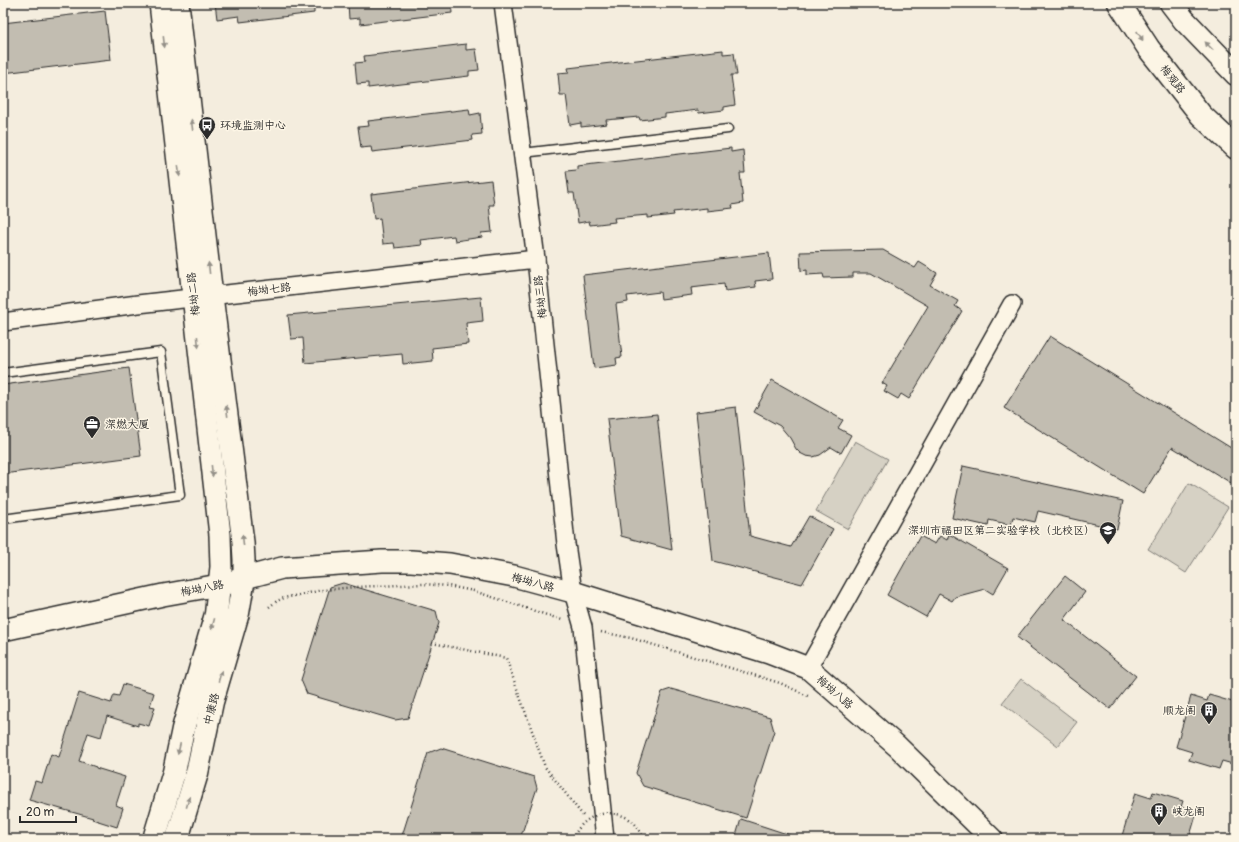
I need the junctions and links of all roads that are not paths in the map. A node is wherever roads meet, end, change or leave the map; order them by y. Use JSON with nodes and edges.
{"nodes":[{"id":1,"x":160,"y":3,"type":"edge"},
{"id":2,"x":178,"y":3,"type":"edge"},
{"id":3,"x":504,"y":3,"type":"edge"},
{"id":4,"x":1119,"y":3,"type":"edge"},
{"id":5,"x":1171,"y":3,"type":"edge"},
{"id":6,"x":1236,"y":74,"type":"edge"},
{"id":7,"x":728,"y":129,"type":"dead end"},
{"id":8,"x":1236,"y":148,"type":"edge"},
{"id":9,"x":523,"y":153,"type":"junction"},
{"id":10,"x":536,"y":259,"type":"junction"},
{"id":11,"x":203,"y":297,"type":"junction"},
{"id":12,"x":1012,"y":304,"type":"dead end"},
{"id":13,"x":3,"y":322,"type":"edge"},
{"id":14,"x":3,"y":373,"type":"edge"},
{"id":15,"x":3,"y":519,"type":"edge"},
{"id":16,"x":244,"y":578,"type":"junction"},
{"id":17,"x":219,"y":585,"type":"junction"},
{"id":18,"x":573,"y":592,"type":"junction"},
{"id":19,"x":3,"y":630,"type":"edge"},
{"id":20,"x":808,"y":668,"type":"junction"},
{"id":21,"x":154,"y":839,"type":"edge"},
{"id":22,"x":177,"y":839,"type":"edge"},
{"id":23,"x":604,"y":839,"type":"edge"},
{"id":24,"x":992,"y":839,"type":"edge"}],
"edges":[{"from":1,"to":11,"type":"street","name":"梅坳二路","one_way":true},
{"from":11,"to":2,"type":"street","name":"梅坳二路","one_way":true},
{"from":3,"to":9,"type":"street","name":"梅坳三路"},
{"from":4,"to":8,"type":"main road","name":"梅观路","one_way":true},
{"from":6,"to":5,"type":"main road","one_way":true},
{"from":7,"to":9,"type":"lane"},
{"from":9,"to":10,"type":"street","name":"梅坳三路"},
{"from":10,"to":11,"type":"street","name":"梅坳七路"},
{"from":10,"to":18,"type":"street","name":"梅坳三路"},
{"from":11,"to":13,"type":"street","name":"梅坳七路"},
{"from":16,"to":11,"type":"street","name":"梅坳二路","one_way":true},
{"from":11,"to":17,"type":"street","name":"梅坳二路","one_way":true},
{"from":12,"to":20,"type":"street"},
{"from":14,"to":15,"type":"lane"},
{"from":16,"to":17,"type":"street","name":"梅坳八路"},
{"from":16,"to":18,"type":"street","name":"梅坳八路"},
{"from":22,"to":16,"type":"main road","name":"中康路","one_way":true},
{"from":17,"to":19,"type":"street","name":"梅坳八路"},
{"from":17,"to":21,"type":"main road","name":"中康路","one_way":true},
{"from":18,"to":20,"type":"street","name":"梅坳八路"},
{"from":18,"to":23,"type":"street","name":"梅坳三路"},
{"from":20,"to":24,"type":"street","name":"梅坳八路"}]}
